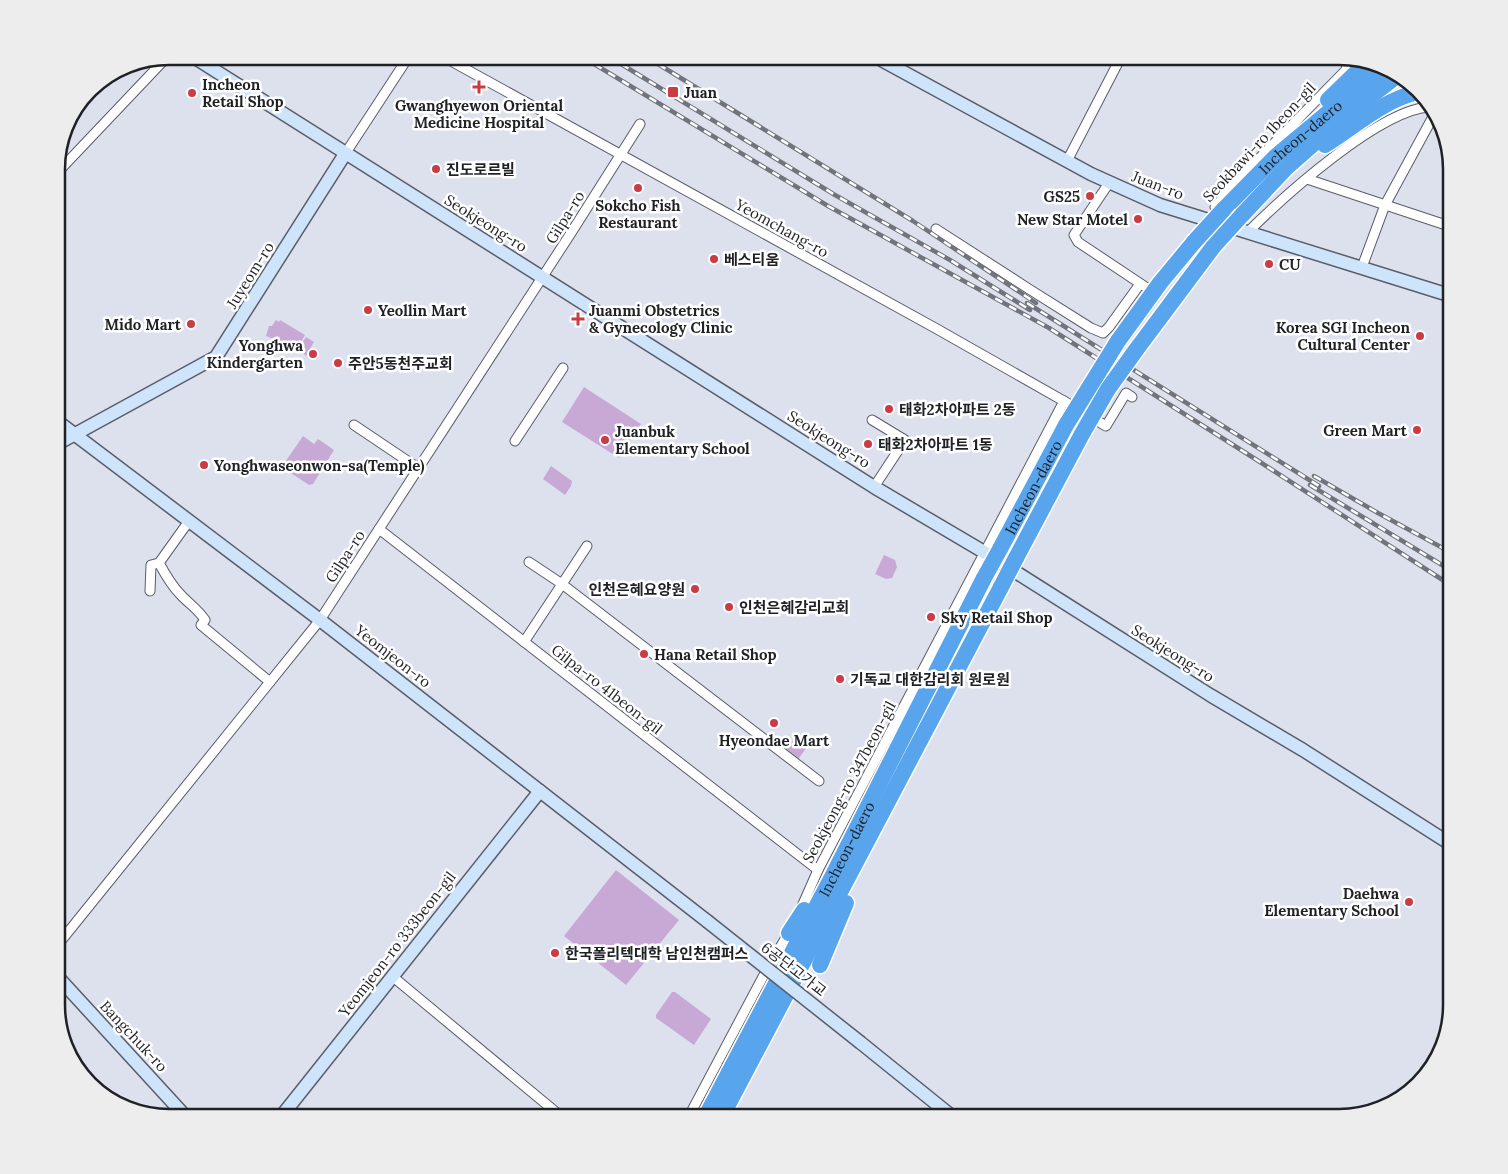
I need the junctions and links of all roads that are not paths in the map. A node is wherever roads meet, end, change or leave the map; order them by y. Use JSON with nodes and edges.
{"nodes":[{"id":1,"x":206,"y":65,"type":"edge"},
{"id":2,"x":403,"y":65,"type":"edge"},
{"id":3,"x":458,"y":65,"type":"edge"},
{"id":4,"x":891,"y":65,"type":"edge"},
{"id":5,"x":1116,"y":65,"type":"edge"},
{"id":6,"x":159,"y":66,"type":"edge"},
{"id":7,"x":1347,"y":66,"type":"edge"},
{"id":8,"x":1361,"y":68,"type":"edge"},
{"id":9,"x":1377,"y":73,"type":"edge"},
{"id":10,"x":1391,"y":80,"type":"edge"},
{"id":11,"x":1409,"y":93,"type":"edge"},
{"id":12,"x":1423,"y":108,"type":"edge"},
{"id":13,"x":1430,"y":120,"type":"edge"},
{"id":14,"x":640,"y":124,"type":"dead end"},
{"id":15,"x":345,"y":154,"type":"junction"},
{"id":16,"x":620,"y":155,"type":"junction"},
{"id":17,"x":1067,"y":161,"type":"junction"},
{"id":18,"x":1281,"y":162,"type":"junction"},
{"id":19,"x":65,"y":164,"type":"edge"},
{"id":20,"x":1307,"y":179,"type":"junction"},
{"id":21,"x":1109,"y":183,"type":"junction"},
{"id":22,"x":1385,"y":205,"type":"junction"},
{"id":23,"x":1205,"y":219,"type":"junction"},
{"id":24,"x":1443,"y":224,"type":"edge"},
{"id":25,"x":936,"y":229,"type":"dead end"},
{"id":26,"x":1248,"y":232,"type":"junction"},
{"id":27,"x":1362,"y":268,"type":"junction"},
{"id":28,"x":542,"y":278,"type":"junction"},
{"id":29,"x":1147,"y":288,"type":"junction"},
{"id":30,"x":1443,"y":293,"type":"edge"},
{"id":31,"x":563,"y":368,"type":"dead end"},
{"id":32,"x":1132,"y":397,"type":"dead end"},
{"id":33,"x":1064,"y":401,"type":"junction"},
{"id":34,"x":872,"y":420,"type":"dead end"},
{"id":35,"x":354,"y":425,"type":"dead end"},
{"id":36,"x":65,"y":428,"type":"edge"},
{"id":37,"x":74,"y":435,"type":"junction"},
{"id":38,"x":65,"y":440,"type":"edge"},
{"id":39,"x":516,"y":441,"type":"dead end"},
{"id":40,"x":418,"y":468,"type":"junction"},
{"id":41,"x":874,"y":487,"type":"junction"},
{"id":42,"x":189,"y":521,"type":"junction"},
{"id":43,"x":379,"y":529,"type":"junction"},
{"id":44,"x":587,"y":546,"type":"dead end"},
{"id":45,"x":984,"y":552,"type":"junction"},
{"id":46,"x":529,"y":562,"type":"dead end"},
{"id":47,"x":159,"y":563,"type":"junction"},
{"id":48,"x":562,"y":584,"type":"junction"},
{"id":49,"x":150,"y":591,"type":"dead end"},
{"id":50,"x":320,"y":620,"type":"junction"},
{"id":51,"x":524,"y":642,"type":"junction"},
{"id":52,"x":270,"y":682,"type":"junction"},
{"id":53,"x":819,"y":782,"type":"dead end"},
{"id":54,"x":540,"y":791,"type":"junction"},
{"id":55,"x":880,"y":802,"type":"junction"},
{"id":56,"x":1443,"y":839,"type":"edge"},
{"id":57,"x":818,"y":870,"type":"junction"},
{"id":58,"x":707,"y":921,"type":"joint"},
{"id":59,"x":790,"y":933,"type":"junction"},
{"id":60,"x":65,"y":936,"type":"edge"},
{"id":61,"x":820,"y":965,"type":"dead end"},
{"id":62,"x":392,"y":976,"type":"junction"},
{"id":63,"x":65,"y":986,"type":"edge"},
{"id":64,"x":179,"y":1109,"type":"edge"},
{"id":65,"x":287,"y":1109,"type":"edge"},
{"id":66,"x":552,"y":1109,"type":"edge"},
{"id":67,"x":693,"y":1109,"type":"edge"},
{"id":68,"x":710,"y":1109,"type":"edge"},
{"id":69,"x":726,"y":1109,"type":"edge"},
{"id":70,"x":943,"y":1109,"type":"edge"}],
"edges":[{"from":1,"to":15,"type":"main road","name":"Seokjeong-ro"},
{"from":2,"to":15,"type":"street","name":"Juyeom-ro"},
{"from":3,"to":16,"type":"street","name":"Yeomchang-ro"},
{"from":4,"to":17,"type":"main road","name":"Juan-ro"},
{"from":5,"to":17,"type":"street"},
{"from":6,"to":19,"type":"street"},
{"from":7,"to":23,"type":"street","name":"Seokbawi-ro 1beon-gil"},
{"from":8,"to":18,"type":"highway"},
{"from":9,"to":18,"type":"highway","name":"Incheon-daero"},
{"from":10,"to":18,"type":"highway","name":"Incheon-daero"},
{"from":11,"to":18,"type":"highway"},
{"from":12,"to":20,"type":"street"},
{"from":13,"to":22,"type":"street"},
{"from":14,"to":16,"type":"street","name":"Gilpa-ro"},
{"from":15,"to":28,"type":"main road","name":"Seokjeong-ro"},
{"from":15,"to":37,"type":"main road","name":"Juyeom-ro"},
{"from":16,"to":28,"type":"street","name":"Gilpa-ro"},
{"from":16,"to":33,"type":"street","name":"Yeomchang-ro"},
{"from":17,"to":21,"type":"main road","name":"Juan-ro"},
{"from":18,"to":29,"type":"highway","name":"Incheon-daero","bridge":true},
{"from":18,"to":55,"type":"highway","name":"Incheon-daero","bridge":true},
{"from":20,"to":22,"type":"street"},
{"from":20,"to":26,"type":"street"},
{"from":21,"to":23,"type":"main road","name":"Juan-ro"},
{"from":21,"to":29,"type":"street"},
{"from":22,"to":24,"type":"street"},
{"from":22,"to":27,"type":"street"},
{"from":23,"to":26,"type":"main road","name":"Juan-ro"},
{"from":25,"to":29,"type":"street"},
{"from":26,"to":27,"type":"main road","name":"Juan-ro"},
{"from":27,"to":30,"type":"main road","name":"Juan-ro"},
{"from":28,"to":40,"type":"street","name":"Gilpa-ro"},
{"from":28,"to":41,"type":"main road","name":"Seokjeong-ro"},
{"from":29,"to":55,"type":"highway","name":"Incheon-daero","bridge":true},
{"from":31,"to":39,"type":"street"},
{"from":32,"to":33,"type":"street","name":"Yeomchang-ro"},
{"from":33,"to":45,"type":"street","name":"Seokjeong-ro 347beon-gil"},
{"from":34,"to":41,"type":"street"},
{"from":35,"to":40,"type":"street"},
{"from":36,"to":37,"type":"main road","name":"Yeomjeon-ro"},
{"from":37,"to":38,"type":"main road","name":"Juyeom-ro"},
{"from":37,"to":42,"type":"main road","name":"Yeomjeon-ro"},
{"from":40,"to":43,"type":"street","name":"Gilpa-ro"},
{"from":41,"to":45,"type":"main road","name":"Seokjeong-ro"},
{"from":42,"to":47,"type":"street"},
{"from":42,"to":50,"type":"main road","name":"Yeomjeon-ro"},
{"from":43,"to":50,"type":"street","name":"Gilpa-ro"},
{"from":43,"to":51,"type":"street","name":"Gilpa-ro 41beon-gil"},
{"from":44,"to":48,"type":"street"},
{"from":45,"to":56,"type":"main road","name":"Seokjeong-ro"},
{"from":45,"to":57,"type":"street","name":"Seokjeong-ro 347beon-gil"},
{"from":46,"to":48,"type":"street"},
{"from":47,"to":49,"type":"street"},
{"from":47,"to":52,"type":"street"},
{"from":48,"to":51,"type":"street"},
{"from":48,"to":53,"type":"street"},
{"from":50,"to":52,"type":"street","name":"Gilpa-ro"},
{"from":50,"to":54,"type":"main road","name":"Yeomjeon-ro"},
{"from":51,"to":57,"type":"street","name":"Gilpa-ro 41beon-gil"},
{"from":52,"to":60,"type":"street","name":"Gilpa-ro"},
{"from":54,"to":58,"type":"main road","name":"Yeomjeon-ro"},
{"from":54,"to":62,"type":"main road","name":"Yeomjeon-ro 333beon-gil"},
{"from":55,"to":59,"type":"highway"},
{"from":55,"to":61,"type":"highway"},
{"from":55,"to":68,"type":"highway","name":"Incheon-daero"},
{"from":55,"to":69,"type":"highway","name":"Incheon-daero"},
{"from":57,"to":59,"type":"street","name":"Seokjeong-ro 347beon-gil"},
{"from":58,"to":70,"type":"main road","name":"6공단고가교","bridge":true},
{"from":59,"to":67,"type":"street","name":"Seokjeong-ro 347beon-gil"},
{"from":62,"to":65,"type":"main road","name":"Yeomjeon-ro 333beon-gil"},
{"from":62,"to":66,"type":"street"},
{"from":63,"to":64,"type":"main road","name":"Bangchuk-ro"}]}
